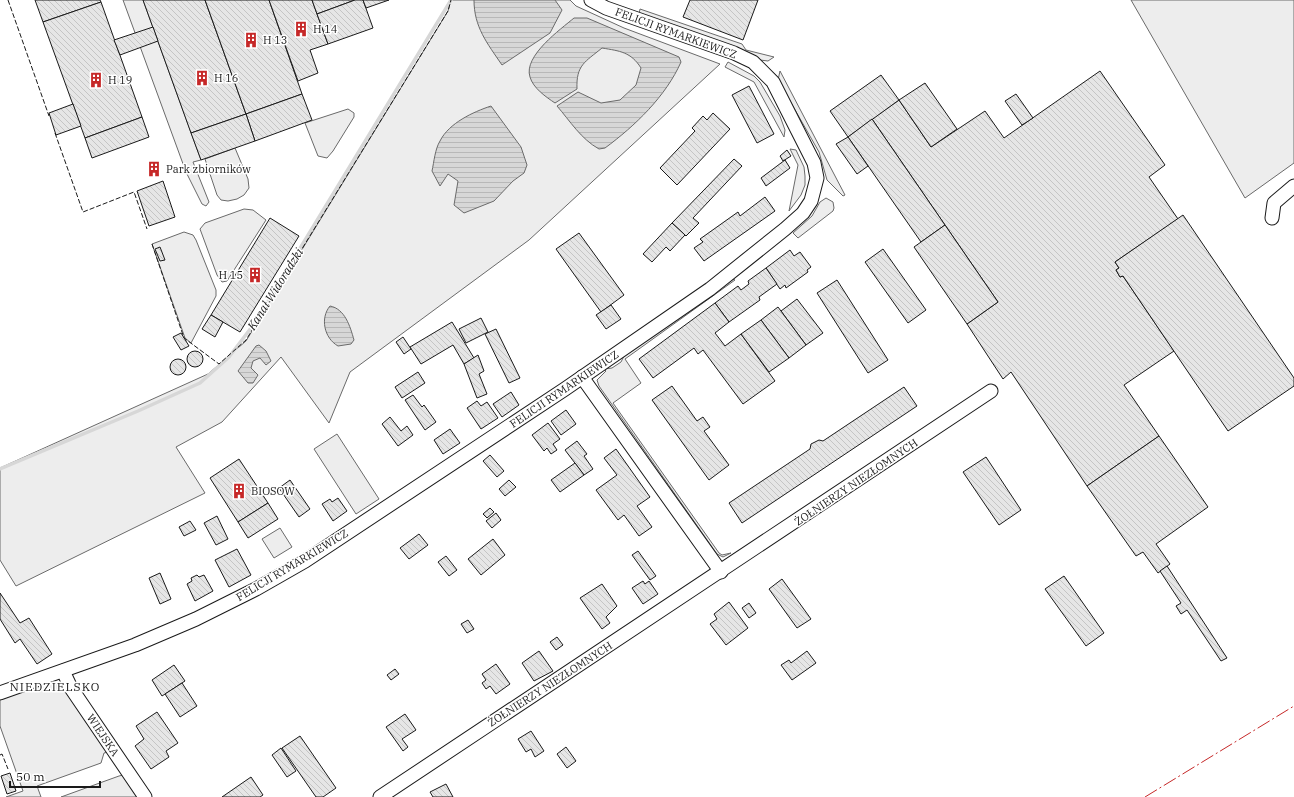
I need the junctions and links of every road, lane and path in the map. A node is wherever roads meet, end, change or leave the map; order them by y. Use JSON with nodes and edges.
{"nodes":[{"id":1,"x":590,"y":0,"type":"edge"},
{"id":2,"x":1294,"y":186,"type":"edge"},
{"id":3,"x":1272,"y":218,"type":"dead end"},
{"id":4,"x":582,"y":377,"type":"junction"},
{"id":5,"x":991,"y":391,"type":"dead end"},
{"id":6,"x":721,"y":572,"type":"junction"},
{"id":7,"x":63,"y":671,"type":"junction"},
{"id":8,"x":0,"y":692,"type":"edge"},
{"id":9,"x":145,"y":797,"type":"edge"},
{"id":10,"x":380,"y":797,"type":"edge"}],
"edges":[{"from":1,"to":4,"type":"street","name":"FELICJI RYMARKIEWICZ"},
{"from":2,"to":3,"type":"street"},
{"from":4,"to":6,"type":"street"},
{"from":4,"to":7,"type":"street","name":"FELICJI RYMARKIEWICZ"},
{"from":5,"to":6,"type":"street","name":"ŻOŁNIERZY NIEZŁOMNYCH"},
{"from":6,"to":10,"type":"street","name":"ŻOŁNIERZY NIEZŁOMNYCH"},
{"from":7,"to":8,"type":"street","name":"FELICJI RYMARKIEWICZ"},
{"from":7,"to":9,"type":"street","name":"WIEJSKA"}]}
